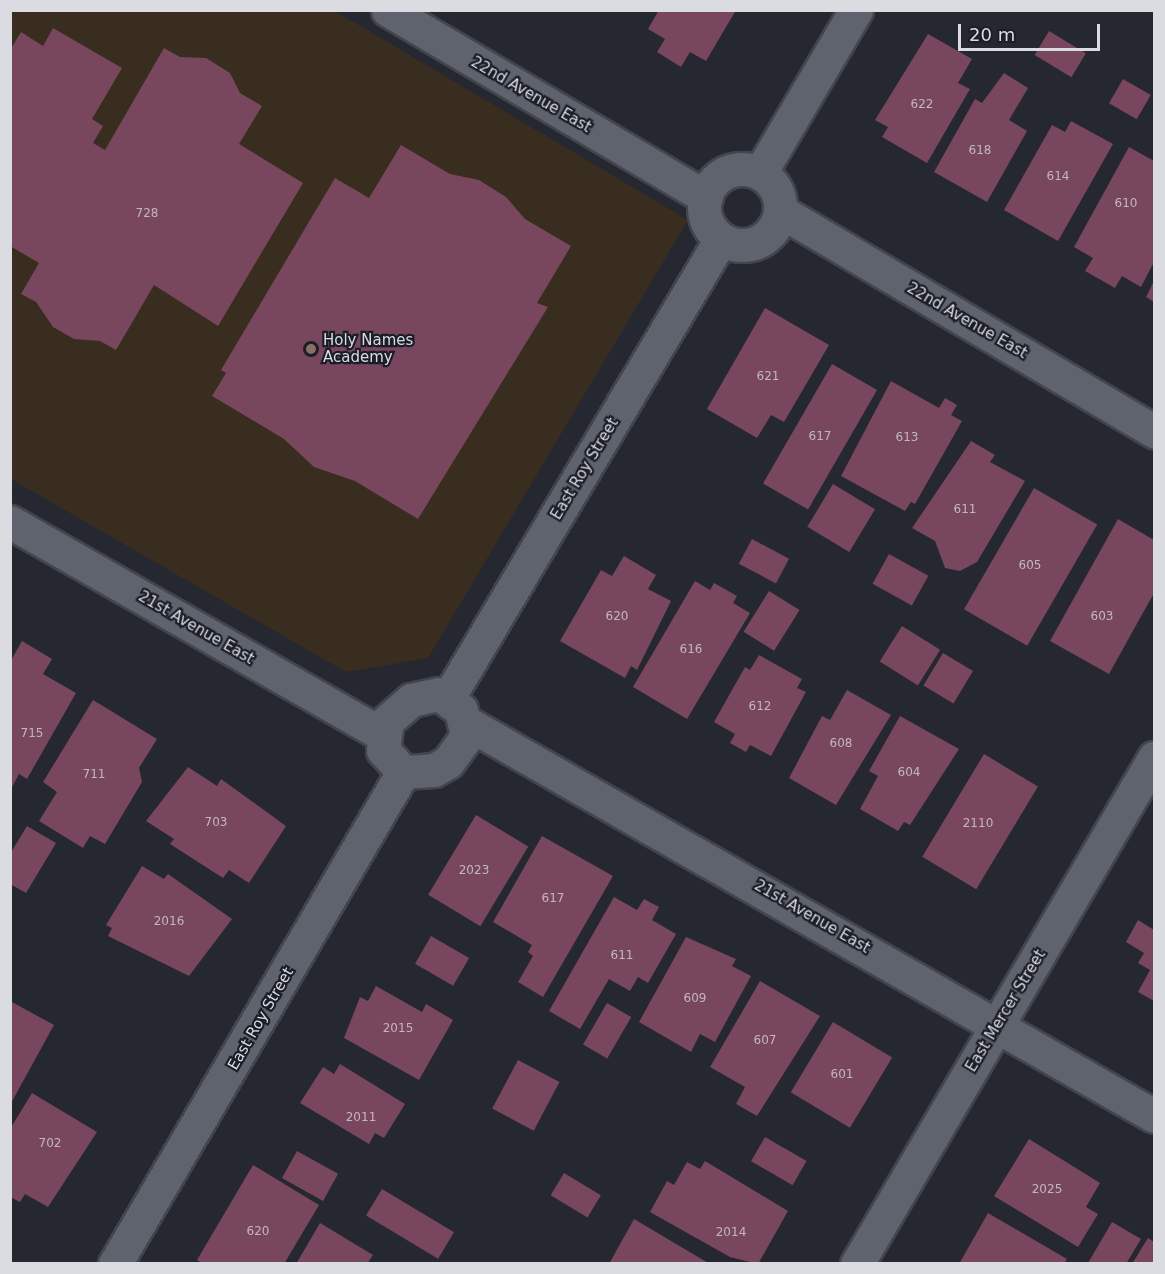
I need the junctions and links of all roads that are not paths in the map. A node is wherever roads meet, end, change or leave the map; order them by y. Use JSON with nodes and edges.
{"nodes":[{"id":1,"x":388,"y":10,"type":"edge"},
{"id":2,"x":856,"y":10,"type":"edge"},
{"id":3,"x":760,"y":172,"type":"junction"},
{"id":4,"x":705,"y":197,"type":"junction"},
{"id":5,"x":780,"y":211,"type":"junction"},
{"id":6,"x":721,"y":239,"type":"junction"},
{"id":7,"x":1155,"y":431,"type":"edge"},
{"id":8,"x":10,"y":522,"type":"edge"},
{"id":9,"x":457,"y":710,"type":"junction"},
{"id":10,"x":381,"y":734,"type":"junction"},
{"id":11,"x":1155,"y":758,"type":"edge"},
{"id":12,"x":403,"y":772,"type":"junction"},
{"id":13,"x":999,"y":1023,"type":"junction"},
{"id":14,"x":1155,"y":1116,"type":"edge"},
{"id":15,"x":115,"y":1263,"type":"edge"},
{"id":16,"x":857,"y":1263,"type":"edge"}],
"edges":[{"from":1,"to":4,"type":"street","name":"22nd Avenue East"},
{"from":2,"to":3,"type":"street"},
{"from":3,"to":4,"type":"street"},
{"from":3,"to":5,"type":"street"},
{"from":4,"to":6,"type":"street"},
{"from":5,"to":6,"type":"street"},
{"from":5,"to":7,"type":"street","name":"22nd Avenue East"},
{"from":6,"to":9,"type":"street","name":"East Roy Street"},
{"from":8,"to":10,"type":"street","name":"21st Avenue East"},
{"from":9,"to":10,"type":"street"},
{"from":9,"to":12,"type":"street"},
{"from":9,"to":13,"type":"street","name":"21st Avenue East"},
{"from":10,"to":12,"type":"street"},
{"from":11,"to":13,"type":"street","name":"East Mercer Street"},
{"from":12,"to":15,"type":"street","name":"East Roy Street"},
{"from":13,"to":14,"type":"street","name":"21st Avenue East"},
{"from":13,"to":16,"type":"street","name":"East Mercer Street"}]}
